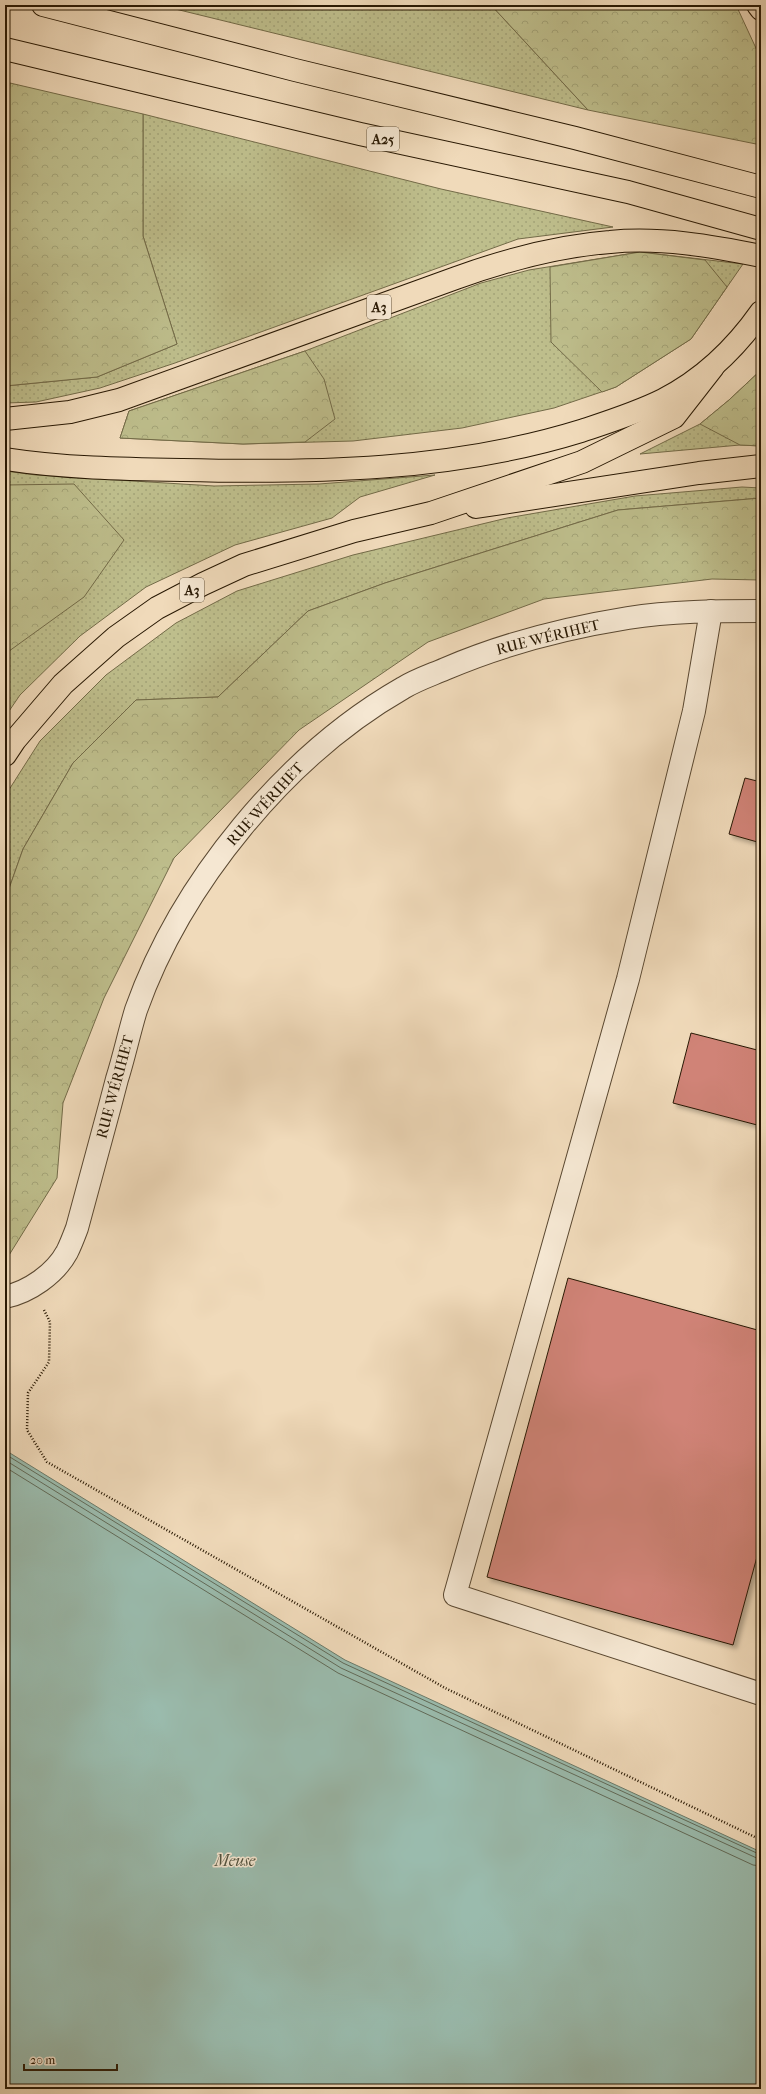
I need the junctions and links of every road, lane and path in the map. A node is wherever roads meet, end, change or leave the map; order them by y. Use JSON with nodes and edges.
{"nodes":[{"id":1,"x":43,"y":5,"type":"edge"},
{"id":2,"x":758,"y":5,"type":"edge"},
{"id":3,"x":761,"y":9,"type":"edge"},
{"id":4,"x":5,"y":50,"type":"edge"},
{"id":5,"x":761,"y":187,"type":"edge"},
{"id":6,"x":761,"y":229,"type":"edge"},
{"id":7,"x":761,"y":256,"type":"edge"},
{"id":8,"x":761,"y":312,"type":"edge"},
{"id":9,"x":713,"y":367,"type":"junction"},
{"id":10,"x":5,"y":419,"type":"edge"},
{"id":11,"x":5,"y":460,"type":"edge"},
{"id":12,"x":761,"y":466,"type":"edge"},
{"id":13,"x":432,"y":513,"type":"junction"},
{"id":14,"x":711,"y":611,"type":"junction"},
{"id":15,"x":761,"y":611,"type":"edge"},
{"id":16,"x":5,"y":755,"type":"edge"},
{"id":17,"x":32,"y":1287,"type":"junction"},
{"id":18,"x":5,"y":1297,"type":"edge"},
{"id":19,"x":761,"y":1694,"type":"edge"},
{"id":20,"x":761,"y":1840,"type":"edge"}],
"edges":[{"from":1,"to":5,"type":"highway"},
{"from":2,"to":3,"type":"highway"},
{"from":4,"to":6,"type":"highway","number":"A25"},
{"from":7,"to":10,"type":"highway","number":"A3"},
{"from":8,"to":9,"type":"highway","number":"A3"},
{"from":9,"to":11,"type":"highway","number":"A3"},
{"from":9,"to":13,"type":"highway","number":"A3"},
{"from":12,"to":13,"type":"highway","number":"A3"},
{"from":13,"to":16,"type":"highway","number":"A3"},
{"from":14,"to":15,"type":"street","name":"RUE WÉRIHET"},
{"from":14,"to":17,"type":"street","name":"RUE WÉRIHET"},
{"from":14,"to":19,"type":"street"},
{"from":17,"to":18,"type":"street","name":"RUE WÉRIHET"},
{"from":17,"to":20,"type":"path"}]}
